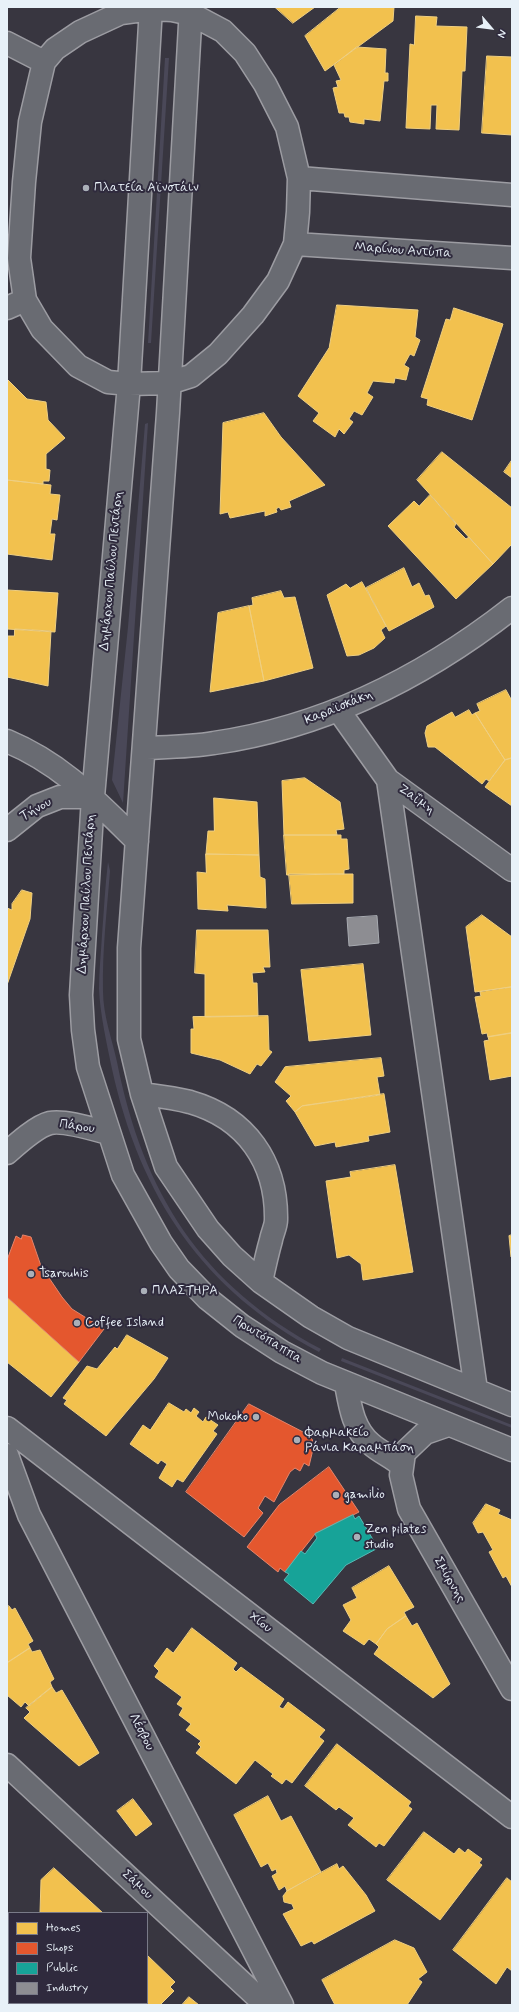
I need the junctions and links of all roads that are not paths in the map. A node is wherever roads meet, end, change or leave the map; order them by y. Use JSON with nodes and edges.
{"nodes":[{"id":1,"x":151,"y":8,"type":"edge"},
{"id":2,"x":191,"y":11,"type":"edge"},
{"id":3,"x":7,"y":44,"type":"edge"},
{"id":4,"x":44,"y":62,"type":"junction"},
{"id":5,"x":298,"y":178,"type":"junction"},
{"id":6,"x":512,"y":195,"type":"edge"},
{"id":7,"x":295,"y":244,"type":"junction"},
{"id":8,"x":512,"y":258,"type":"edge"},
{"id":9,"x":16,"y":304,"type":"edge"},
{"id":10,"x":169,"y":383,"type":"junction"},
{"id":11,"x":129,"y":384,"type":"junction"},
{"id":12,"x":512,"y":608,"type":"edge"},
{"id":13,"x":339,"y":711,"type":"junction"},
{"id":14,"x":7,"y":741,"type":"edge"},
{"id":15,"x":144,"y":748,"type":"junction"},
{"id":16,"x":388,"y":780,"type":"junction"},
{"id":17,"x":93,"y":797,"type":"junction"},
{"id":18,"x":7,"y":830,"type":"edge"},
{"id":19,"x":137,"y":841,"type":"junction"},
{"id":20,"x":512,"y":870,"type":"edge"},
{"id":21,"x":142,"y":1094,"type":"junction"},
{"id":22,"x":108,"y":1132,"type":"junction"},
{"id":23,"x":7,"y":1153,"type":"edge"},
{"id":24,"x":261,"y":1282,"type":"junction"},
{"id":25,"x":346,"y":1384,"type":"junction"},
{"id":26,"x":476,"y":1390,"type":"junction"},
{"id":27,"x":512,"y":1405,"type":"edge"},
{"id":28,"x":448,"y":1425,"type":"junction"},
{"id":29,"x":7,"y":1428,"type":"edge"},
{"id":30,"x":512,"y":1450,"type":"edge"},
{"id":31,"x":7,"y":1455,"type":"edge"},
{"id":32,"x":402,"y":1466,"type":"junction"},
{"id":33,"x":512,"y":1689,"type":"edge"},
{"id":34,"x":7,"y":1765,"type":"edge"},
{"id":35,"x":512,"y":1818,"type":"edge"},
{"id":36,"x":266,"y":2005,"type":"edge"},
{"id":37,"x":282,"y":2005,"type":"edge"}],
"edges":[{"from":1,"to":2,"type":"street"},
{"from":1,"to":4,"type":"street"},
{"from":1,"to":11,"type":"street","name":"Δημάρχου Παύλου Πεντάρη"},
{"from":2,"to":5,"type":"street"},
{"from":2,"to":10,"type":"street"},
{"from":3,"to":4,"type":"street"},
{"from":4,"to":9,"type":"street"},
{"from":5,"to":6,"type":"street"},
{"from":5,"to":7,"type":"street"},
{"from":7,"to":8,"type":"street","name":"Μαρίνου Αντύπα"},
{"from":7,"to":10,"type":"street"},
{"from":9,"to":11,"type":"street"},
{"from":10,"to":11,"type":"street"},
{"from":10,"to":15,"type":"street"},
{"from":11,"to":17,"type":"street","name":"Δημάρχου Παύλου Πεντάρη"},
{"from":12,"to":13,"type":"street","name":"Καραϊσκάκη"},
{"from":13,"to":15,"type":"street","name":"Καραϊσκάκη"},
{"from":13,"to":16,"type":"street","name":"Ζαΐμη"},
{"from":14,"to":17,"type":"street"},
{"from":15,"to":19,"type":"street"},
{"from":16,"to":20,"type":"street","name":"Ζαΐμη"},
{"from":16,"to":26,"type":"street"},
{"from":17,"to":18,"type":"street","name":"Τήνου"},
{"from":17,"to":19,"type":"street"},
{"from":17,"to":22,"type":"street","name":"Δημάρχου Παύλου Πεντάρη"},
{"from":19,"to":21,"type":"street"},
{"from":21,"to":24,"type":"street"},
{"from":21,"to":24,"type":"street"},
{"from":22,"to":23,"type":"street","name":"Πάρου"},
{"from":22,"to":25,"type":"street","name":"Πρωτόπαππα"},
{"from":24,"to":26,"type":"street"},
{"from":25,"to":28,"type":"street","name":"Πρωτόπαππα"},
{"from":25,"to":32,"type":"street"},
{"from":26,"to":27,"type":"street"},
{"from":28,"to":30,"type":"street","name":"Πρωτόπαππα"},
{"from":28,"to":32,"type":"street","name":"Σμύρνης"},
{"from":29,"to":35,"type":"street","name":"Χίου"},
{"from":31,"to":37,"type":"street","name":"Λέσβου"},
{"from":32,"to":33,"type":"street","name":"Σμύρνης"},
{"from":34,"to":36,"type":"street","name":"Σάμου"}]}
